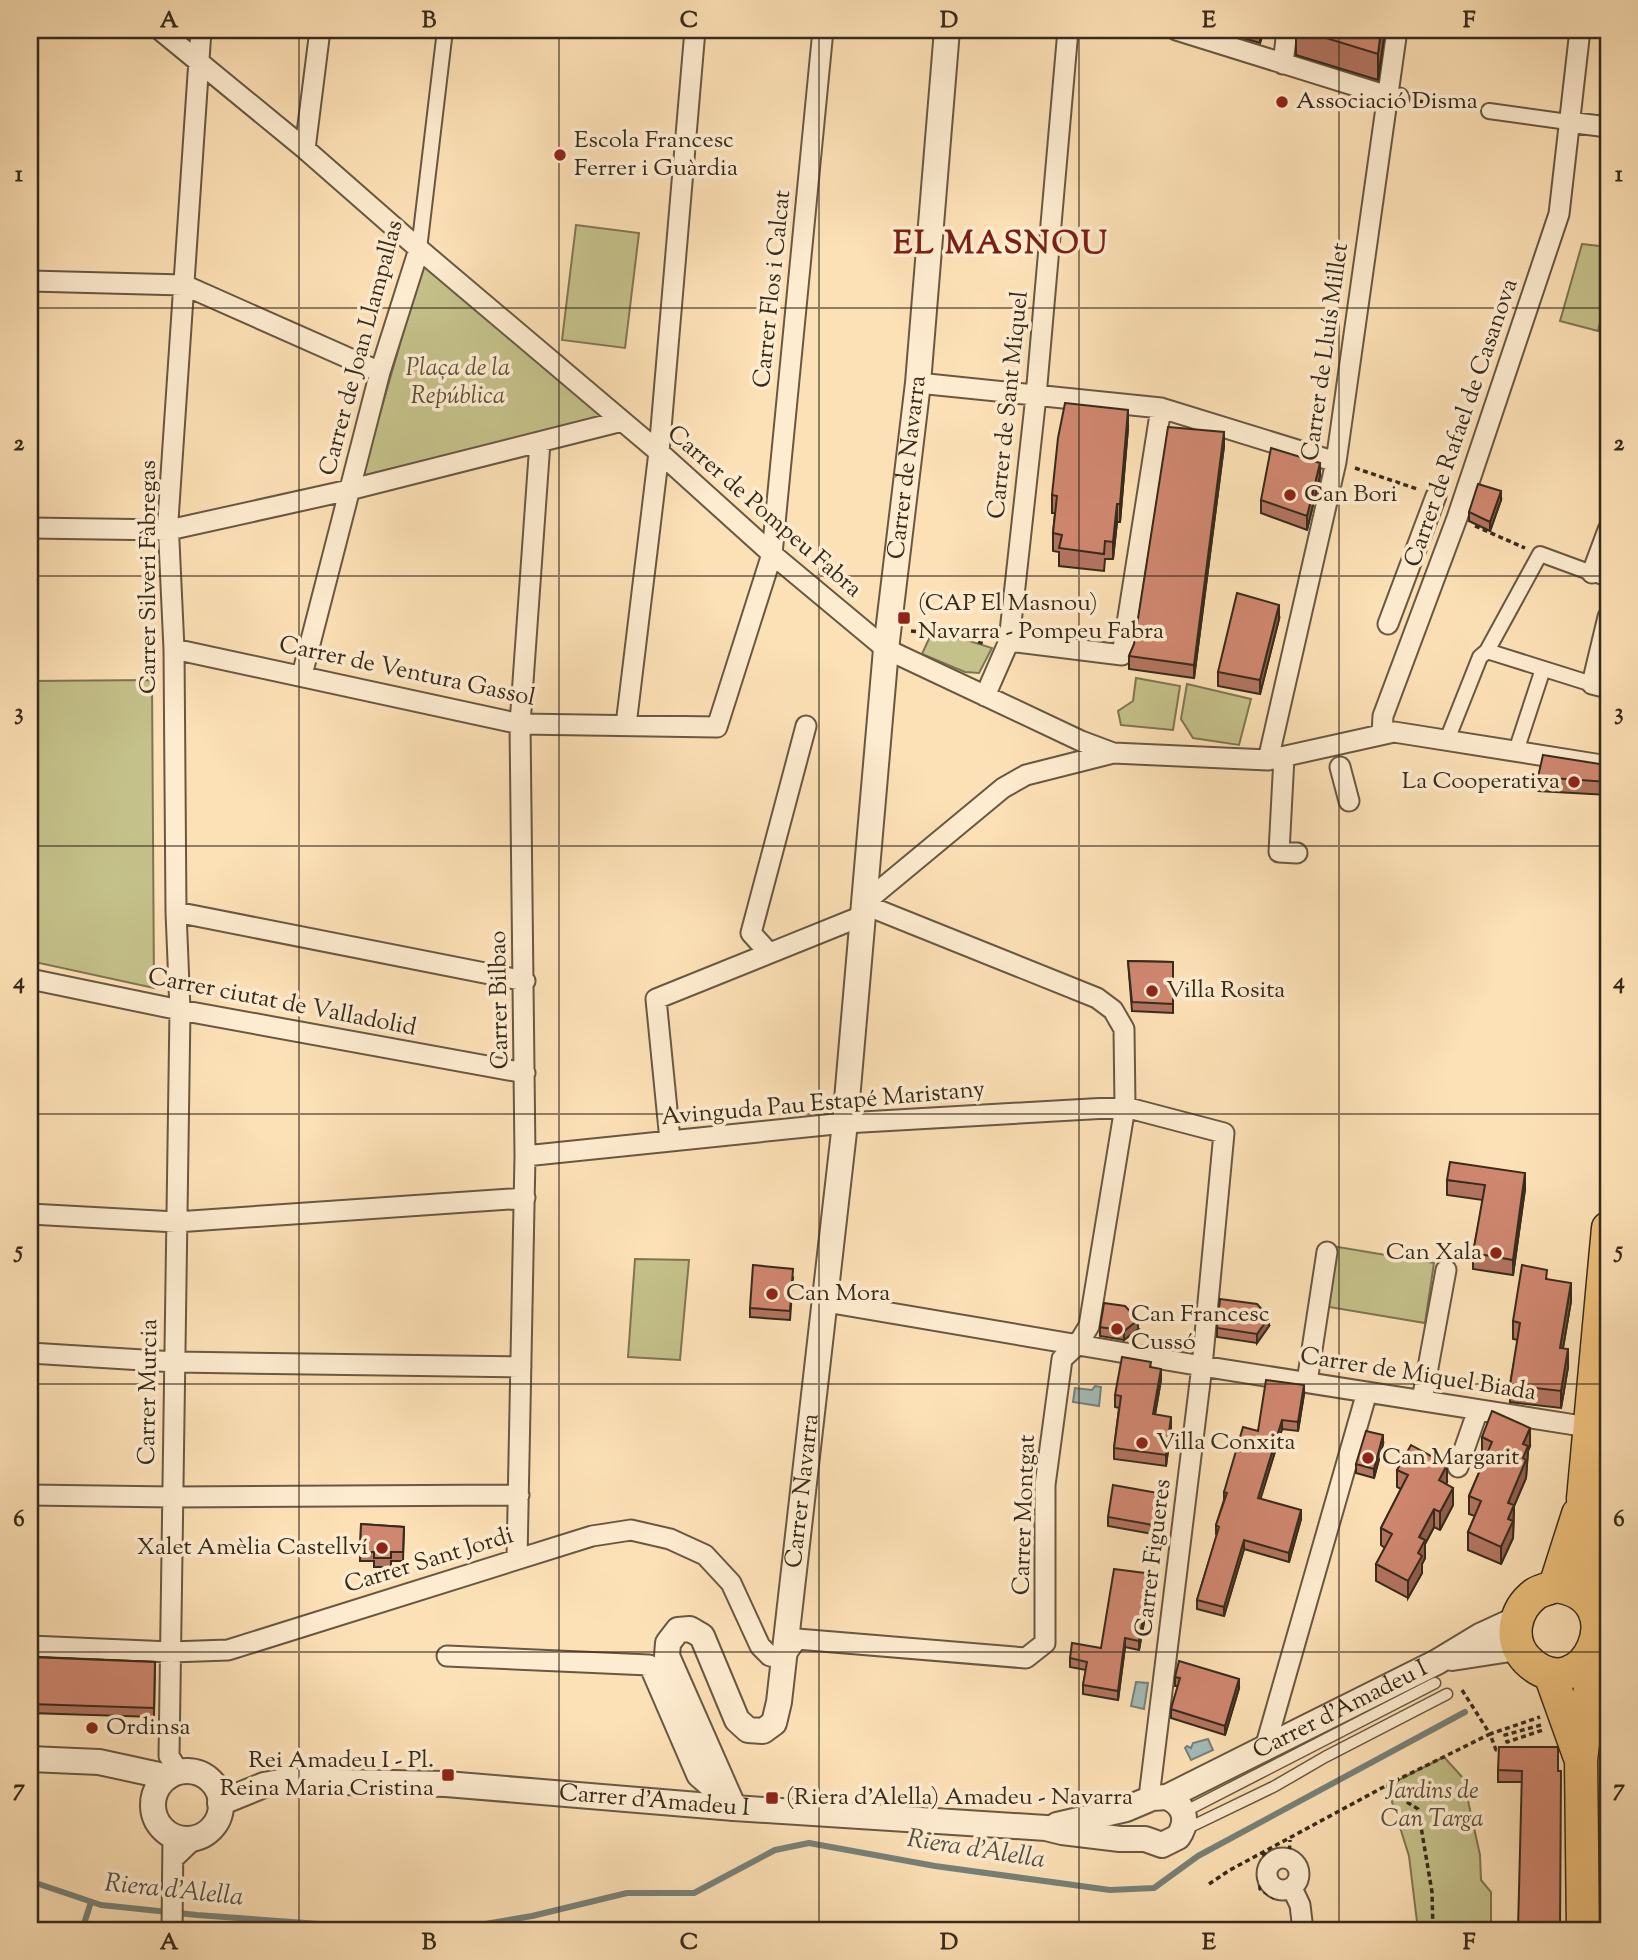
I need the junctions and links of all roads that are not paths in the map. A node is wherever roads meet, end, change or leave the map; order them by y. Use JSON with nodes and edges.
{"nodes":[{"id":1,"x":160,"y":30,"type":"edge"},
{"id":2,"x":201,"y":30,"type":"edge"},
{"id":3,"x":320,"y":30,"type":"edge"},
{"id":4,"x":445,"y":30,"type":"edge"},
{"id":5,"x":695,"y":30,"type":"edge"},
{"id":6,"x":823,"y":30,"type":"edge"},
{"id":7,"x":947,"y":30,"type":"edge"},
{"id":8,"x":1068,"y":30,"type":"edge"},
{"id":9,"x":1176,"y":30,"type":"edge"},
{"id":10,"x":1287,"y":30,"type":"edge"},
{"id":11,"x":1397,"y":30,"type":"edge"},
{"id":12,"x":1580,"y":30,"type":"edge"},
{"id":13,"x":199,"y":60,"type":"junction"},
{"id":14,"x":1283,"y":64,"type":"junction"},
{"id":15,"x":1393,"y":97,"type":"junction"},
{"id":16,"x":1489,"y":111,"type":"road end"},
{"id":17,"x":1568,"y":122,"type":"junction"},
{"id":18,"x":1608,"y":127,"type":"edge"},
{"id":19,"x":305,"y":149,"type":"junction"},
{"id":20,"x":419,"y":250,"type":"junction"},
{"id":21,"x":30,"y":281,"type":"edge"},
{"id":22,"x":184,"y":285,"type":"junction"},
{"id":23,"x":380,"y":372,"type":"junction"},
{"id":24,"x":918,"y":383,"type":"junction"},
{"id":25,"x":1036,"y":396,"type":"junction"},
{"id":26,"x":1161,"y":408,"type":"junction"},
{"id":27,"x":622,"y":421,"type":"junction"},
{"id":28,"x":540,"y":442,"type":"junction"},
{"id":29,"x":659,"y":452,"type":"junction"},
{"id":30,"x":1336,"y":463,"type":"junction"},
{"id":31,"x":349,"y":490,"type":"junction"},
{"id":32,"x":1436,"y":496,"type":"road end"},
{"id":33,"x":30,"y":528,"type":"edge"},
{"id":34,"x":169,"y":530,"type":"junction"},
{"id":35,"x":1608,"y":530,"type":"edge"},
{"id":36,"x":772,"y":554,"type":"junction"},
{"id":37,"x":1600,"y":576,"type":"edge"},
{"id":38,"x":1608,"y":617,"type":"edge"},
{"id":39,"x":1388,"y":624,"type":"dead end"},
{"id":40,"x":887,"y":638,"type":"junction"},
{"id":41,"x":1007,"y":645,"type":"junction"},
{"id":42,"x":174,"y":649,"type":"junction"},
{"id":43,"x":1487,"y":651,"type":"junction"},
{"id":44,"x":1541,"y":674,"type":"dead end"},
{"id":45,"x":302,"y":675,"type":"junction"},
{"id":46,"x":1600,"y":686,"type":"edge"},
{"id":47,"x":985,"y":696,"type":"junction"},
{"id":48,"x":520,"y":724,"type":"junction"},
{"id":49,"x":626,"y":725,"type":"junction"},
{"id":50,"x":806,"y":726,"type":"dead end"},
{"id":51,"x":717,"y":727,"type":"joint"},
{"id":52,"x":1382,"y":734,"type":"junction"},
{"id":53,"x":1447,"y":740,"type":"junction"},
{"id":54,"x":1518,"y":742,"type":"dead end"},
{"id":55,"x":1113,"y":753,"type":"junction"},
{"id":56,"x":1276,"y":758,"type":"junction"},
{"id":57,"x":1608,"y":766,"type":"edge"},
{"id":58,"x":1340,"y":767,"type":"dead end"},
{"id":59,"x":1349,"y":801,"type":"dead end"},
{"id":60,"x":1297,"y":853,"type":"dead end"},
{"id":61,"x":862,"y":910,"type":"junction"},
{"id":62,"x":176,"y":912,"type":"junction"},
{"id":63,"x":769,"y":953,"type":"junction"},
{"id":64,"x":30,"y":979,"type":"edge"},
{"id":65,"x":525,"y":981,"type":"junction"},
{"id":66,"x":180,"y":1010,"type":"junction"},
{"id":67,"x":525,"y":1073,"type":"junction"},
{"id":68,"x":1125,"y":1107,"type":"junction"},
{"id":69,"x":845,"y":1123,"type":"junction"},
{"id":70,"x":670,"y":1140,"type":"junction"},
{"id":71,"x":525,"y":1156,"type":"junction"},
{"id":72,"x":525,"y":1198,"type":"junction"},
{"id":73,"x":30,"y":1214,"type":"edge"},
{"id":74,"x":176,"y":1222,"type":"junction"},
{"id":75,"x":1608,"y":1228,"type":"edge"},
{"id":76,"x":1327,"y":1252,"type":"dead end"},
{"id":77,"x":1446,"y":1270,"type":"dead end"},
{"id":78,"x":826,"y":1302,"type":"junction"},
{"id":79,"x":1078,"y":1344,"type":"junction"},
{"id":80,"x":30,"y":1353,"type":"edge"},
{"id":81,"x":175,"y":1362,"type":"junction"},
{"id":82,"x":1202,"y":1366,"type":"junction"},
{"id":83,"x":521,"y":1367,"type":"junction"},
{"id":84,"x":1307,"y":1382,"type":"junction"},
{"id":85,"x":1367,"y":1392,"type":"junction"},
{"id":86,"x":1422,"y":1401,"type":"junction"},
{"id":87,"x":1478,"y":1410,"type":"junction"},
{"id":88,"x":1588,"y":1427,"type":"junction"},
{"id":89,"x":1458,"y":1467,"type":"dead end"},
{"id":90,"x":30,"y":1495,"type":"edge"},
{"id":91,"x":519,"y":1496,"type":"junction"},
{"id":92,"x":172,"y":1497,"type":"junction"},
{"id":93,"x":1583,"y":1499,"type":"junction"},
{"id":94,"x":517,"y":1559,"type":"junction"},
{"id":95,"x":1555,"y":1587,"type":"junction"},
{"id":96,"x":1592,"y":1603,"type":"junction"},
{"id":97,"x":1517,"y":1633,"type":"junction"},
{"id":98,"x":789,"y":1645,"type":"junction"},
{"id":99,"x":30,"y":1646,"type":"edge"},
{"id":100,"x":172,"y":1652,"type":"junction"},
{"id":101,"x":1594,"y":1655,"type":"junction"},
{"id":102,"x":447,"y":1656,"type":"dead end"},
{"id":103,"x":1438,"y":1671,"type":"junction"},
{"id":104,"x":1550,"y":1674,"type":"junction"},
{"id":105,"x":1447,"y":1694,"type":"dead end"},
{"id":106,"x":1265,"y":1748,"type":"junction"},
{"id":107,"x":30,"y":1759,"type":"edge"},
{"id":108,"x":1581,"y":1760,"type":"junction"},
{"id":109,"x":99,"y":1762,"type":"junction"},
{"id":110,"x":173,"y":1774,"type":"junction"},
{"id":111,"x":206,"y":1777,"type":"junction"},
{"id":112,"x":264,"y":1785,"type":"junction"},
{"id":113,"x":154,"y":1798,"type":"junction"},
{"id":114,"x":220,"y":1803,"type":"junction"},
{"id":115,"x":734,"y":1808,"type":"junction"},
{"id":116,"x":1168,"y":1808,"type":"junction"},
{"id":117,"x":1046,"y":1828,"type":"junction"},
{"id":118,"x":1146,"y":1839,"type":"junction"},
{"id":119,"x":181,"y":1844,"type":"junction"},
{"id":120,"x":1292,"y":1888,"type":"junction"},
{"id":121,"x":172,"y":1930,"type":"edge"},
{"id":122,"x":1303,"y":1930,"type":"edge"},
{"id":123,"x":1583,"y":1930,"type":"edge"}],
"edges":[{"from":1,"to":13,"type":"street","name":"Carrer de Pompeu Fabra"},
{"from":2,"to":13,"type":"street","name":"Carrer Silveri Fàbregas"},
{"from":3,"to":19,"type":"street"},
{"from":4,"to":20,"type":"street","name":"Carrer de Joan Llampallas"},
{"from":5,"to":29,"type":"street"},
{"from":6,"to":36,"type":"street","name":"Carrer Flos i Calcat"},
{"from":7,"to":24,"type":"street","name":"Carrer de Navarra"},
{"from":8,"to":25,"type":"street","name":"Carrer de Sant Miquel"},
{"from":9,"to":14,"type":"street"},
{"from":10,"to":14,"type":"street"},
{"from":11,"to":15,"type":"street","name":"Carrer de Lluís Millet"},
{"from":12,"to":17,"type":"street","name":"Carrer de Rafael de Casanova"},
{"from":13,"to":19,"type":"street","name":"Carrer de Pompeu Fabra"},
{"from":13,"to":22,"type":"street","name":"Carrer Silveri Fàbregas"},
{"from":14,"to":15,"type":"street"},
{"from":15,"to":30,"type":"street","name":"Carrer de Lluís Millet"},
{"from":16,"to":17,"type":"street"},
{"from":17,"to":18,"type":"street"},
{"from":17,"to":52,"type":"street","name":"Carrer de Rafael de Casanova"},
{"from":19,"to":20,"type":"street","name":"Carrer de Pompeu Fabra"},
{"from":20,"to":23,"type":"street","name":"Carrer de Joan Llampallas"},
{"from":20,"to":27,"type":"street","name":"Carrer de Pompeu Fabra"},
{"from":21,"to":22,"type":"street"},
{"from":22,"to":23,"type":"street"},
{"from":22,"to":34,"type":"street","name":"Carrer Silveri Fàbregas"},
{"from":23,"to":31,"type":"street","name":"Carrer de Joan Llampallas"},
{"from":24,"to":25,"type":"street"},
{"from":24,"to":40,"type":"street","name":"Carrer de Navarra"},
{"from":25,"to":26,"type":"street"},
{"from":25,"to":41,"type":"street","name":"Carrer de Sant Miquel"},
{"from":26,"to":30,"type":"street"},
{"from":26,"to":41,"type":"street"},
{"from":27,"to":28,"type":"street"},
{"from":27,"to":29,"type":"street","name":"Carrer de Pompeu Fabra"},
{"from":28,"to":31,"type":"street"},
{"from":28,"to":48,"type":"street","name":"Carrer Bilbao"},
{"from":29,"to":36,"type":"street","name":"Carrer de Pompeu Fabra"},
{"from":29,"to":49,"type":"street"},
{"from":30,"to":56,"type":"street","name":"Carrer de Lluís Millet"},
{"from":31,"to":34,"type":"street"},
{"from":31,"to":45,"type":"street","name":"Carrer de Joan Llampallas"},
{"from":32,"to":39,"type":"street"},
{"from":33,"to":34,"type":"street"},
{"from":34,"to":42,"type":"street","name":"Carrer Silveri Fàbregas"},
{"from":35,"to":37,"type":"street"},
{"from":36,"to":40,"type":"street","name":"Carrer de Pompeu Fabra"},
{"from":36,"to":51,"type":"street","name":"Carrer Flos i Calcat"},
{"from":37,"to":43,"type":"street"},
{"from":38,"to":46,"type":"street"},
{"from":40,"to":47,"type":"street","name":"Carrer de Pompeu Fabra"},
{"from":40,"to":61,"type":"street","name":"Carrer de Navarra"},
{"from":41,"to":47,"type":"street","name":"Carrer de Sant Miquel"},
{"from":42,"to":45,"type":"street","name":"Carrer de Ventura Gassol"},
{"from":42,"to":62,"type":"street","name":"Carrer Silveri Fàbregas"},
{"from":43,"to":46,"type":"street"},
{"from":43,"to":53,"type":"street"},
{"from":44,"to":54,"type":"street"},
{"from":45,"to":48,"type":"street","name":"Carrer de Ventura Gassol"},
{"from":47,"to":55,"type":"street","name":"Carrer de Pompeu Fabra"},
{"from":48,"to":49,"type":"street","name":"Carrer de Ventura Gassol"},
{"from":48,"to":65,"type":"street","name":"Carrer Bilbao"},
{"from":49,"to":51,"type":"street","name":"Carrer de Ventura Gassol"},
{"from":50,"to":63,"type":"street"},
{"from":52,"to":53,"type":"street"},
{"from":52,"to":56,"type":"street"},
{"from":53,"to":57,"type":"street"},
{"from":55,"to":56,"type":"street"},
{"from":55,"to":61,"type":"street"},
{"from":56,"to":60,"type":"street","name":"Carrer de Lluís Millet"},
{"from":58,"to":59,"type":"street"},
{"from":61,"to":63,"type":"street"},
{"from":61,"to":68,"type":"street","name":"Carrer Montgat"},
{"from":61,"to":69,"type":"street","name":"Carrer Navarra"},
{"from":62,"to":65,"type":"street"},
{"from":62,"to":66,"type":"street","name":"Carrer Silveri Fàbregas"},
{"from":63,"to":70,"type":"street"},
{"from":64,"to":66,"type":"street","name":"Carrer ciutat de Valladolid"},
{"from":65,"to":67,"type":"street","name":"Carrer Bilbao"},
{"from":66,"to":67,"type":"street","name":"Carrer ciutat de Valladolid"},
{"from":66,"to":74,"type":"street","name":"Carrer Murcia"},
{"from":67,"to":71,"type":"street","name":"Carrer Bilbao"},
{"from":68,"to":69,"type":"street","name":"Avinguda Pau Estapé Maristany"},
{"from":68,"to":79,"type":"street","name":"Carrer Montgat"},
{"from":68,"to":82,"type":"street","name":"Carrer Figueres"},
{"from":69,"to":70,"type":"street","name":"Avinguda Pau Estapé Maristany"},
{"from":69,"to":78,"type":"street","name":"Carrer Navarra"},
{"from":70,"to":71,"type":"street","name":"Avinguda Pau Estapé Maristany"},
{"from":71,"to":72,"type":"street","name":"Carrer Bilbao"},
{"from":72,"to":74,"type":"street"},
{"from":72,"to":83,"type":"street","name":"Carrer Bilbao"},
{"from":73,"to":74,"type":"street"},
{"from":74,"to":81,"type":"street","name":"Carrer Murcia"},
{"from":75,"to":88,"type":"main road"},
{"from":76,"to":84,"type":"street"},
{"from":77,"to":86,"type":"street"},
{"from":78,"to":79,"type":"street","name":"Carrer de Miquel Biada"},
{"from":78,"to":98,"type":"street","name":"Carrer Navarra"},
{"from":79,"to":82,"type":"street","name":"Carrer de Miquel Biada"},
{"from":79,"to":98,"type":"street","name":"Carrer Montgat"},
{"from":80,"to":81,"type":"street"},
{"from":81,"to":83,"type":"street"},
{"from":81,"to":92,"type":"street","name":"Carrer Murcia"},
{"from":82,"to":84,"type":"street","name":"Carrer de Miquel Biada"},
{"from":82,"to":116,"type":"street","name":"Carrer Figueres"},
{"from":83,"to":91,"type":"street","name":"Carrer Bilbao"},
{"from":84,"to":85,"type":"street","name":"Carrer de Miquel Biada"},
{"from":85,"to":86,"type":"street","name":"Carrer de Miquel Biada"},
{"from":85,"to":106,"type":"street"},
{"from":86,"to":87,"type":"street","name":"Carrer de Miquel Biada"},
{"from":87,"to":88,"type":"street","name":"Carrer de Miquel Biada"},
{"from":87,"to":89,"type":"street"},
{"from":88,"to":93,"type":"main road"},
{"from":90,"to":92,"type":"street"},
{"from":91,"to":92,"type":"street"},
{"from":91,"to":94,"type":"street","name":"Carrer Bilbao"},
{"from":92,"to":100,"type":"street","name":"Carrer Murcia"},
{"from":93,"to":95,"type":"main road"},
{"from":93,"to":96,"type":"main road"},
{"from":94,"to":98,"type":"street","name":"Carrer Sant Jordi"},
{"from":94,"to":100,"type":"street","name":"Carrer Sant Jordi"},
{"from":95,"to":96,"type":"main road"},
{"from":95,"to":97,"type":"main road"},
{"from":96,"to":101,"type":"main road"},
{"from":97,"to":103,"type":"street","name":"Carrer d'Amadeu I"},
{"from":97,"to":104,"type":"main road"},
{"from":98,"to":115,"type":"street","name":"Carrer Navarra"},
{"from":99,"to":100,"type":"street","name":"Carrer Sant Jordi"},
{"from":100,"to":110,"type":"street","name":"Carrer Murcia"},
{"from":101,"to":104,"type":"main road"},
{"from":101,"to":108,"type":"main road"},
{"from":102,"to":115,"type":"street"},
{"from":103,"to":106,"type":"street","name":"Carrer d'Amadeu I"},
{"from":103,"to":116,"type":"lane"},
{"from":104,"to":108,"type":"main road"},
{"from":105,"to":116,"type":"lane"},
{"from":106,"to":116,"type":"street","name":"Carrer d'Amadeu I"},
{"from":107,"to":109,"type":"street"},
{"from":108,"to":123,"type":"main road"},
{"from":109,"to":110,"type":"street"},
{"from":109,"to":113,"type":"street"},
{"from":110,"to":111,"type":"street"},
{"from":110,"to":113,"type":"street"},
{"from":111,"to":112,"type":"street"},
{"from":111,"to":114,"type":"street"},
{"from":112,"to":114,"type":"street"},
{"from":112,"to":115,"type":"street","name":"Carrer d'Amadeu I"},
{"from":113,"to":119,"type":"street"},
{"from":114,"to":119,"type":"street"},
{"from":115,"to":117,"type":"street","name":"Carrer d'Amadeu I"},
{"from":116,"to":117,"type":"street","name":"Carrer d'Amadeu I"},
{"from":116,"to":118,"type":"street"},
{"from":116,"to":118,"type":"street","name":"Carrer d'Amadeu I"},
{"from":117,"to":118,"type":"street","name":"Carrer d'Amadeu I"},
{"from":119,"to":121,"type":"street"},
{"from":120,"to":120,"type":"street"},
{"from":120,"to":122,"type":"street"}]}
